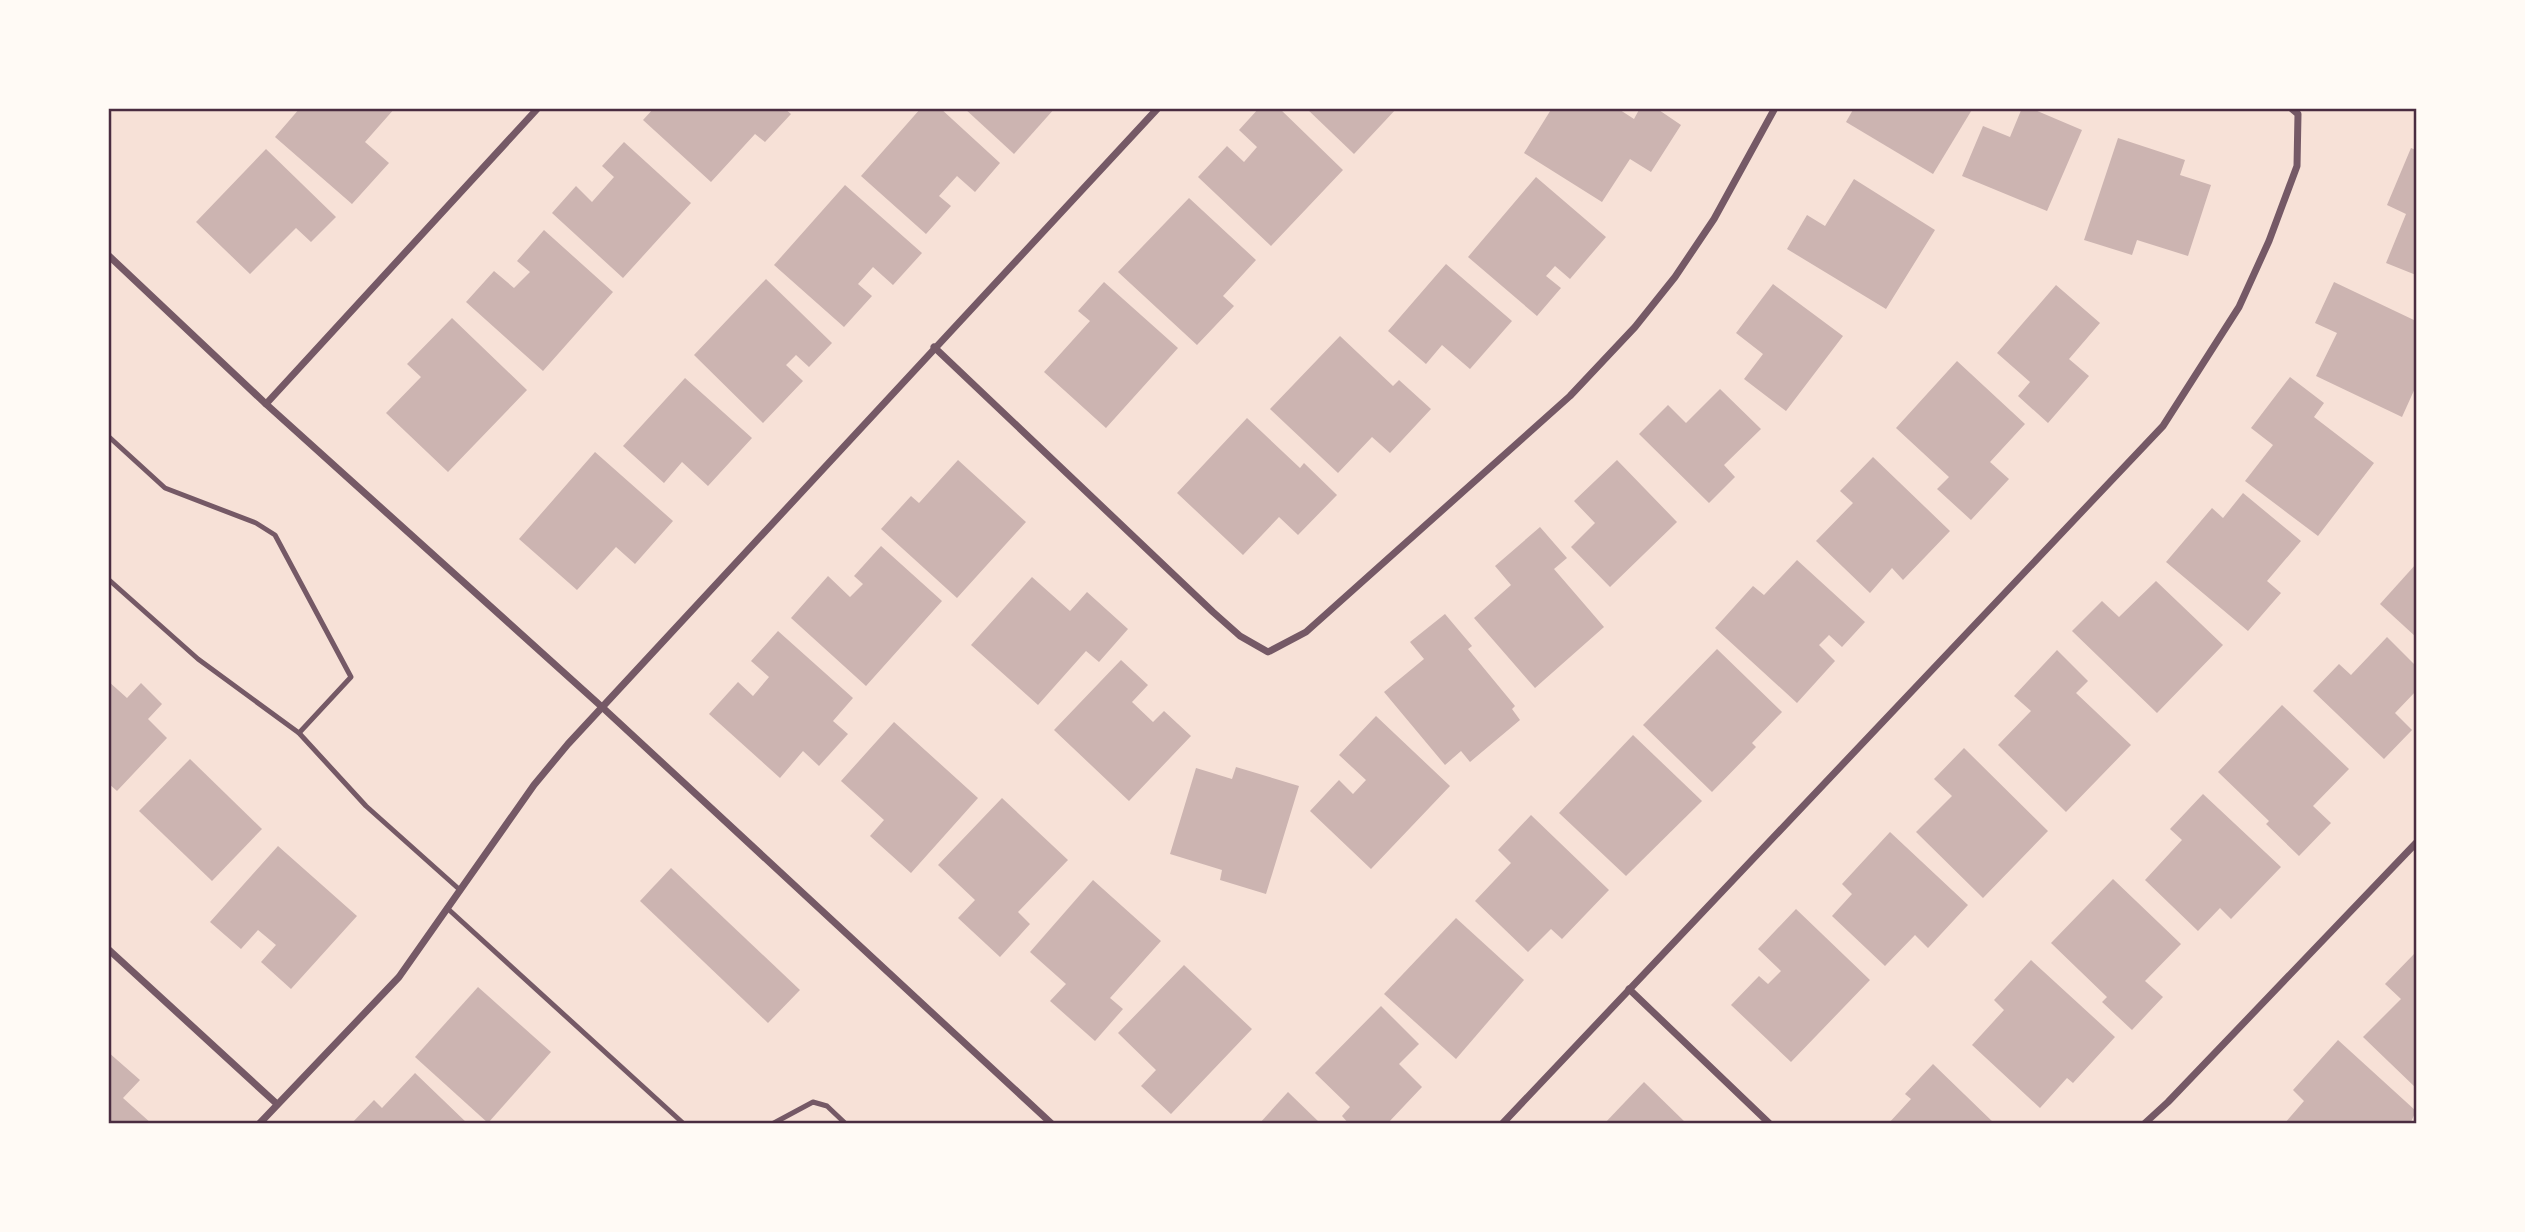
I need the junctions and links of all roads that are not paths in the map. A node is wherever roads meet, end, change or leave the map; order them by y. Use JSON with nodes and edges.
{"nodes":[{"id":1,"x":538,"y":108,"type":"edge"},
{"id":2,"x":1158,"y":108,"type":"edge"},
{"id":3,"x":1776,"y":108,"type":"edge"},
{"id":4,"x":2294,"y":111,"type":"edge"},
{"id":5,"x":108,"y":255,"type":"edge"},
{"id":6,"x":934,"y":347,"type":"junction"},
{"id":7,"x":266,"y":404,"type":"junction"},
{"id":8,"x":108,"y":436,"type":"edge"},
{"id":9,"x":108,"y":579,"type":"edge"},
{"id":10,"x":602,"y":708,"type":"junction"},
{"id":11,"x":299,"y":733,"type":"junction"},
{"id":12,"x":2417,"y":843,"type":"edge"},
{"id":13,"x":460,"y":890,"type":"junction"},
{"id":14,"x":447,"y":908,"type":"junction"},
{"id":15,"x":108,"y":948,"type":"edge"},
{"id":16,"x":1629,"y":989,"type":"junction"},
{"id":17,"x":277,"y":1104,"type":"junction"},
{"id":18,"x":259,"y":1124,"type":"edge"},
{"id":19,"x":684,"y":1124,"type":"edge"},
{"id":20,"x":772,"y":1124,"type":"edge"},
{"id":21,"x":846,"y":1124,"type":"edge"},
{"id":22,"x":1052,"y":1124,"type":"edge"},
{"id":23,"x":1502,"y":1124,"type":"edge"},
{"id":24,"x":1770,"y":1124,"type":"edge"},
{"id":25,"x":2144,"y":1124,"type":"edge"}],
"edges":[{"from":1,"to":7,"type":"street"},
{"from":2,"to":6,"type":"street"},
{"from":3,"to":6,"type":"street"},
{"from":4,"to":16,"type":"street"},
{"from":5,"to":7,"type":"street"},
{"from":6,"to":10,"type":"street"},
{"from":7,"to":10,"type":"street"},
{"from":8,"to":11,"type":"lane"},
{"from":9,"to":11,"type":"lane"},
{"from":10,"to":13,"type":"street"},
{"from":10,"to":22,"type":"street"},
{"from":11,"to":13,"type":"lane"},
{"from":12,"to":25,"type":"street"},
{"from":13,"to":14,"type":"street"},
{"from":14,"to":17,"type":"street"},
{"from":14,"to":19,"type":"lane"},
{"from":15,"to":17,"type":"street"},
{"from":16,"to":23,"type":"street"},
{"from":16,"to":24,"type":"street"},
{"from":17,"to":18,"type":"street"},
{"from":20,"to":21,"type":"lane"}]}
